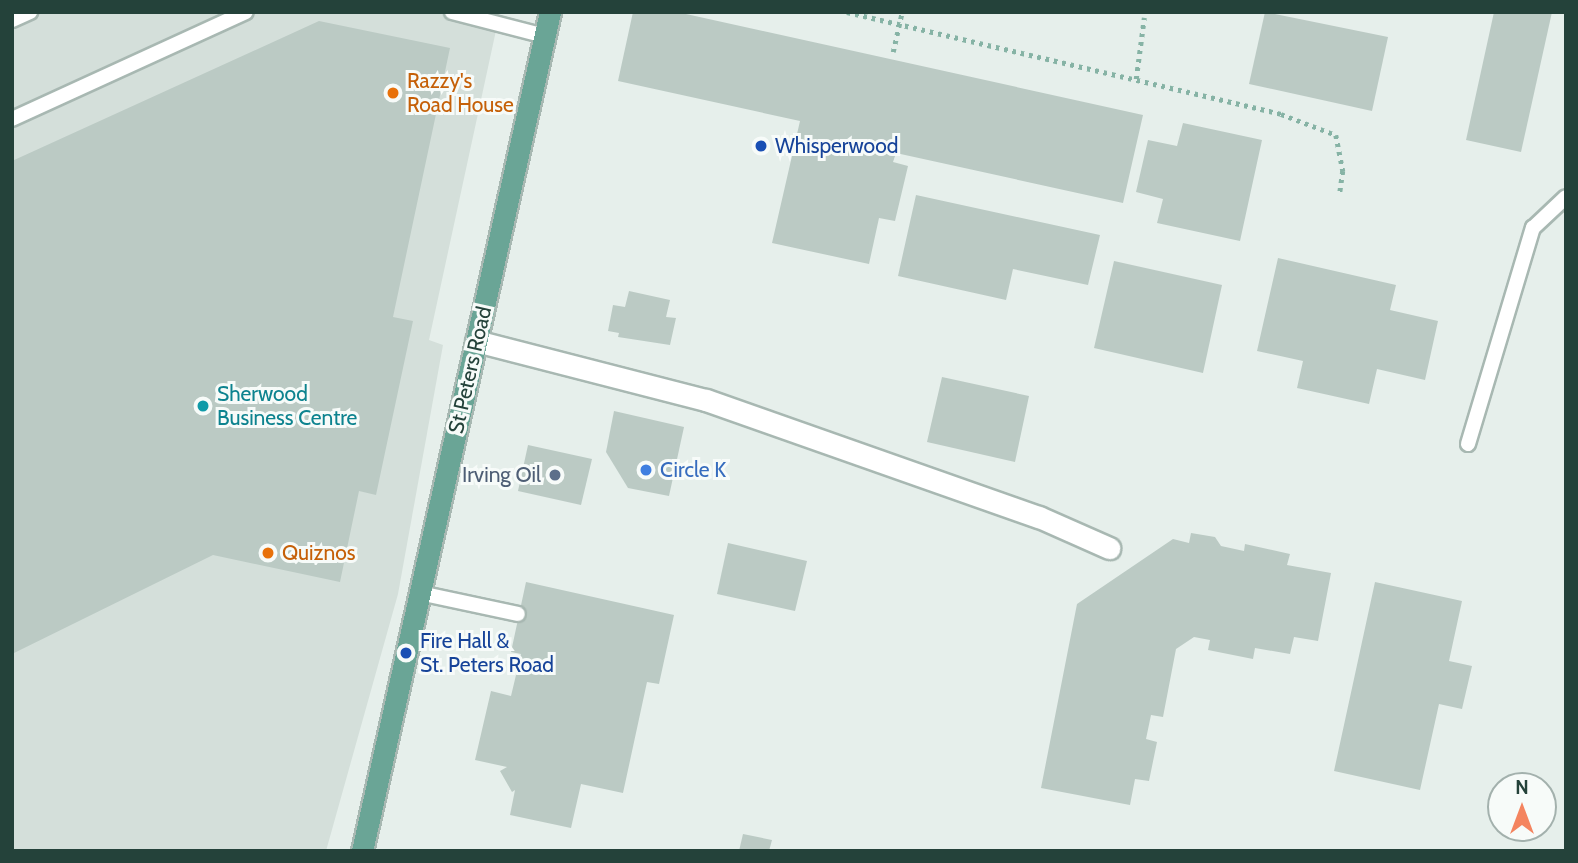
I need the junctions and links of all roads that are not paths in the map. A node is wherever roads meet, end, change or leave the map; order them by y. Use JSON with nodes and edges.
{"nodes":[{"id":1,"x":30,"y":12,"type":"edge"},
{"id":2,"x":246,"y":12,"type":"edge"},
{"id":3,"x":452,"y":12,"type":"edge"},
{"id":4,"x":551,"y":12,"type":"edge"},
{"id":5,"x":12,"y":20,"type":"edge"},
{"id":6,"x":545,"y":36,"type":"junction"},
{"id":7,"x":12,"y":118,"type":"edge"},
{"id":8,"x":1566,"y":197,"type":"edge"},
{"id":9,"x":476,"y":341,"type":"junction"},
{"id":10,"x":1468,"y":443,"type":"dead end"},
{"id":11,"x":1110,"y":548,"type":"dead end"},
{"id":12,"x":420,"y":593,"type":"junction"},
{"id":13,"x":519,"y":614,"type":"dead end"},
{"id":14,"x":362,"y":851,"type":"edge"}],
"edges":[{"from":1,"to":5,"type":"lane"},
{"from":2,"to":7,"type":"lane"},
{"from":3,"to":6,"type":"lane"},
{"from":4,"to":6,"type":"main road","name":"St Peters Road"},
{"from":6,"to":9,"type":"main road","name":"St Peters Road"},
{"from":8,"to":10,"type":"lane"},
{"from":9,"to":11,"type":"street"},
{"from":9,"to":12,"type":"main road","name":"St Peters Road"},
{"from":12,"to":13,"type":"lane"},
{"from":12,"to":14,"type":"main road","name":"St Peters Road"}]}
